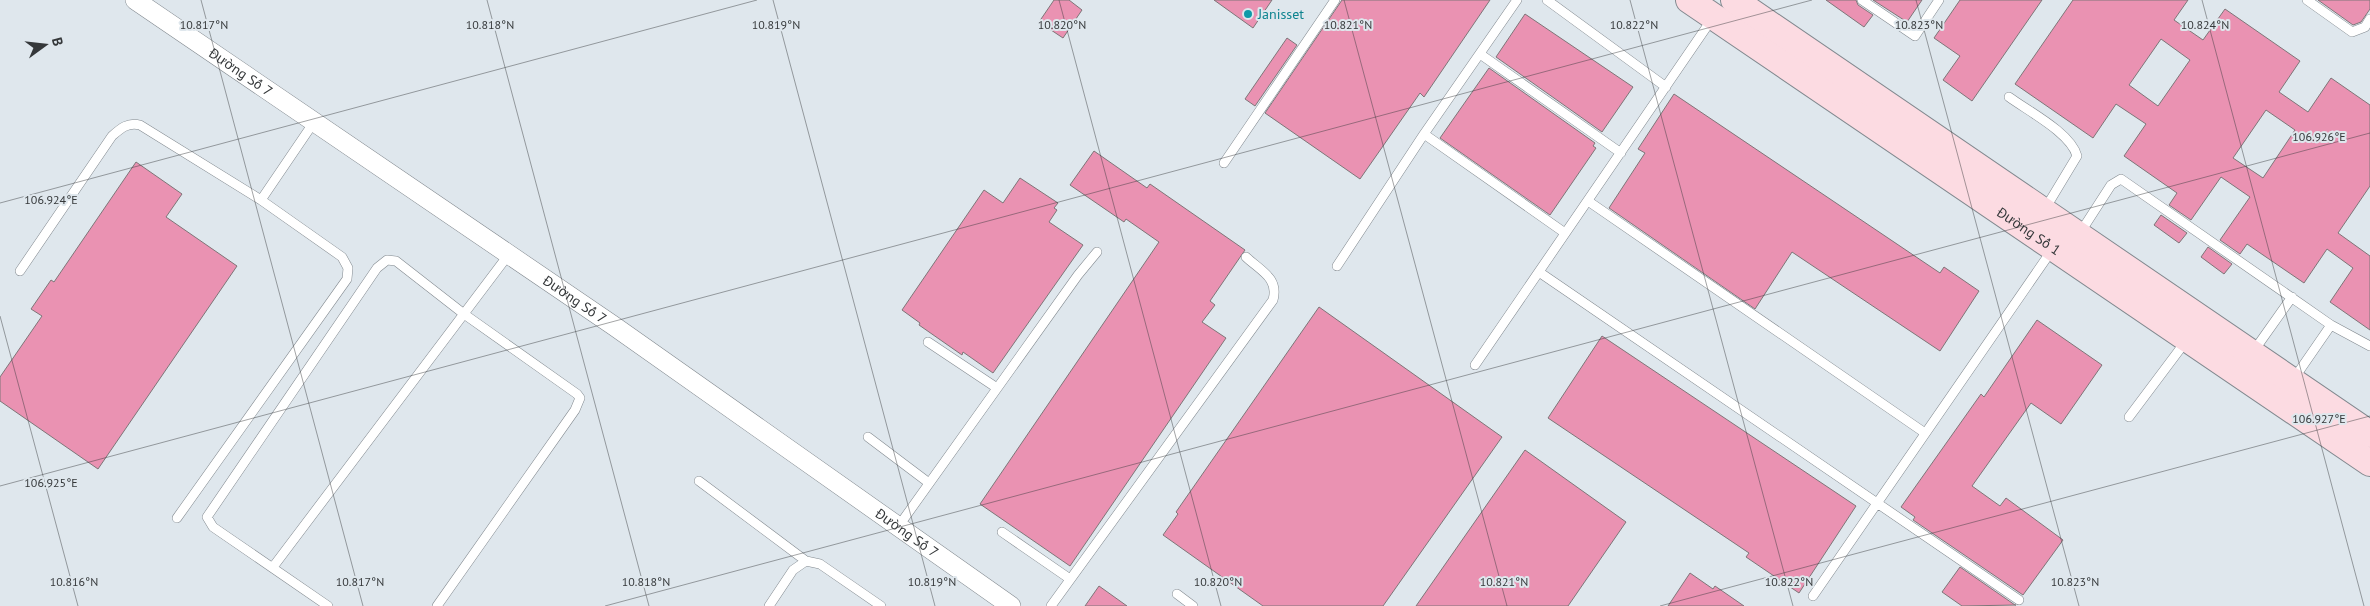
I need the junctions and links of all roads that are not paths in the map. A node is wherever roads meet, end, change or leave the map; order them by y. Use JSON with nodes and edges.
{"nodes":[{"id":1,"x":135,"y":0,"type":"edge"},
{"id":2,"x":1335,"y":0,"type":"edge"},
{"id":3,"x":1517,"y":0,"type":"edge"},
{"id":4,"x":1547,"y":0,"type":"edge"},
{"id":5,"x":1689,"y":0,"type":"edge"},
{"id":6,"x":1734,"y":0,"type":"edge"},
{"id":7,"x":1862,"y":0,"type":"edge"},
{"id":8,"x":1939,"y":0,"type":"edge"},
{"id":9,"x":2307,"y":0,"type":"edge"},
{"id":10,"x":1714,"y":17,"type":"junction"},
{"id":11,"x":2370,"y":20,"type":"edge"},
{"id":12,"x":1480,"y":54,"type":"junction"},
{"id":13,"x":1666,"y":87,"type":"junction"},
{"id":14,"x":2009,"y":97,"type":"dead end"},
{"id":15,"x":314,"y":122,"type":"junction"},
{"id":16,"x":1424,"y":134,"type":"junction"},
{"id":17,"x":1621,"y":153,"type":"junction"},
{"id":18,"x":1224,"y":163,"type":"dead end"},
{"id":19,"x":261,"y":200,"type":"junction"},
{"id":20,"x":1588,"y":201,"type":"junction"},
{"id":21,"x":2044,"y":211,"type":"junction"},
{"id":22,"x":1565,"y":233,"type":"junction"},
{"id":23,"x":2079,"y":235,"type":"junction"},
{"id":24,"x":2053,"y":247,"type":"junction"},
{"id":25,"x":1096,"y":252,"type":"dead end"},
{"id":26,"x":509,"y":254,"type":"junction"},
{"id":27,"x":1246,"y":258,"type":"dead end"},
{"id":28,"x":1337,"y":266,"type":"dead end"},
{"id":29,"x":20,"y":271,"type":"dead end"},
{"id":30,"x":1539,"y":272,"type":"junction"},
{"id":31,"x":2292,"y":297,"type":"junction"},
{"id":32,"x":464,"y":314,"type":"junction"},
{"id":33,"x":2331,"y":325,"type":"junction"},
{"id":34,"x":2188,"y":339,"type":"junction"},
{"id":35,"x":928,"y":342,"type":"dead end"},
{"id":36,"x":2370,"y":346,"type":"edge"},
{"id":37,"x":2252,"y":353,"type":"junction"},
{"id":38,"x":1475,"y":365,"type":"dead end"},
{"id":39,"x":2293,"y":381,"type":"junction"},
{"id":40,"x":997,"y":388,"type":"junction"},
{"id":41,"x":2129,"y":417,"type":"dead end"},
{"id":42,"x":1925,"y":434,"type":"junction"},
{"id":43,"x":2370,"y":434,"type":"edge"},
{"id":44,"x":868,"y":437,"type":"dead end"},
{"id":45,"x":2370,"y":463,"type":"edge"},
{"id":46,"x":699,"y":481,"type":"dead end"},
{"id":47,"x":929,"y":483,"type":"junction"},
{"id":48,"x":1877,"y":503,"type":"junction"},
{"id":49,"x":177,"y":518,"type":"dead end"},
{"id":50,"x":898,"y":527,"type":"junction"},
{"id":51,"x":1002,"y":532,"type":"dead end"},
{"id":52,"x":806,"y":561,"type":"junction"},
{"id":53,"x":273,"y":567,"type":"junction"},
{"id":54,"x":1070,"y":579,"type":"junction"},
{"id":55,"x":1176,"y":594,"type":"dead end"},
{"id":56,"x":1813,"y":596,"type":"dead end"},
{"id":57,"x":2018,"y":600,"type":"dead end"},
{"id":58,"x":328,"y":606,"type":"edge"},
{"id":59,"x":437,"y":606,"type":"edge"},
{"id":60,"x":769,"y":606,"type":"edge"},
{"id":61,"x":881,"y":606,"type":"edge"},
{"id":62,"x":1011,"y":606,"type":"edge"},
{"id":63,"x":1051,"y":606,"type":"edge"},
{"id":64,"x":1193,"y":606,"type":"edge"}],
"edges":[{"from":1,"to":15,"type":"street","name":"Đường Số 7"},
{"from":2,"to":18,"type":"lane"},
{"from":3,"to":12,"type":"lane"},
{"from":4,"to":13,"type":"lane"},
{"from":5,"to":10,"type":"street","name":"Đường Số 1"},
{"from":6,"to":21,"type":"street","name":"Đường Số 1"},
{"from":7,"to":8,"type":"lane"},
{"from":9,"to":11,"type":"lane"},
{"from":10,"to":13,"type":"lane"},
{"from":10,"to":24,"type":"street","name":"Đường Số 1"},
{"from":12,"to":16,"type":"lane"},
{"from":12,"to":17,"type":"lane"},
{"from":13,"to":17,"type":"lane"},
{"from":14,"to":21,"type":"lane"},
{"from":15,"to":19,"type":"lane"},
{"from":15,"to":26,"type":"street","name":"Đường Số 7"},
{"from":16,"to":22,"type":"lane"},
{"from":16,"to":28,"type":"lane"},
{"from":17,"to":20,"type":"lane"},
{"from":19,"to":29,"type":"lane"},
{"from":19,"to":49,"type":"lane"},
{"from":20,"to":22,"type":"lane"},
{"from":20,"to":42,"type":"lane"},
{"from":21,"to":23,"type":"street","name":"Đường Số 1"},
{"from":22,"to":30,"type":"lane"},
{"from":23,"to":31,"type":"lane"},
{"from":23,"to":37,"type":"street","name":"Đường Số 1"},
{"from":24,"to":34,"type":"street","name":"Đường Số 1"},
{"from":24,"to":42,"type":"lane"},
{"from":25,"to":40,"type":"lane"},
{"from":26,"to":32,"type":"lane"},
{"from":26,"to":50,"type":"street","name":"Đường Số 7"},
{"from":27,"to":54,"type":"lane"},
{"from":30,"to":38,"type":"lane"},
{"from":30,"to":48,"type":"lane"},
{"from":31,"to":33,"type":"lane"},
{"from":31,"to":37,"type":"lane"},
{"from":32,"to":53,"type":"lane"},
{"from":32,"to":53,"type":"lane"},
{"from":32,"to":59,"type":"lane"},
{"from":33,"to":36,"type":"lane"},
{"from":33,"to":39,"type":"lane"},
{"from":34,"to":41,"type":"lane"},
{"from":34,"to":45,"type":"street","name":"Đường Số 1"},
{"from":35,"to":40,"type":"lane"},
{"from":37,"to":39,"type":"street","name":"Đường Số 1"},
{"from":39,"to":43,"type":"street","name":"Đường Số 1"},
{"from":40,"to":47,"type":"lane"},
{"from":42,"to":48,"type":"lane"},
{"from":44,"to":47,"type":"lane"},
{"from":46,"to":52,"type":"lane"},
{"from":47,"to":50,"type":"lane"},
{"from":48,"to":56,"type":"lane"},
{"from":48,"to":57,"type":"lane"},
{"from":50,"to":62,"type":"street","name":"Đường Số 7"},
{"from":51,"to":54,"type":"lane"},
{"from":52,"to":60,"type":"lane"},
{"from":52,"to":61,"type":"lane"},
{"from":53,"to":58,"type":"lane"},
{"from":54,"to":63,"type":"lane"},
{"from":55,"to":64,"type":"lane"}]}
